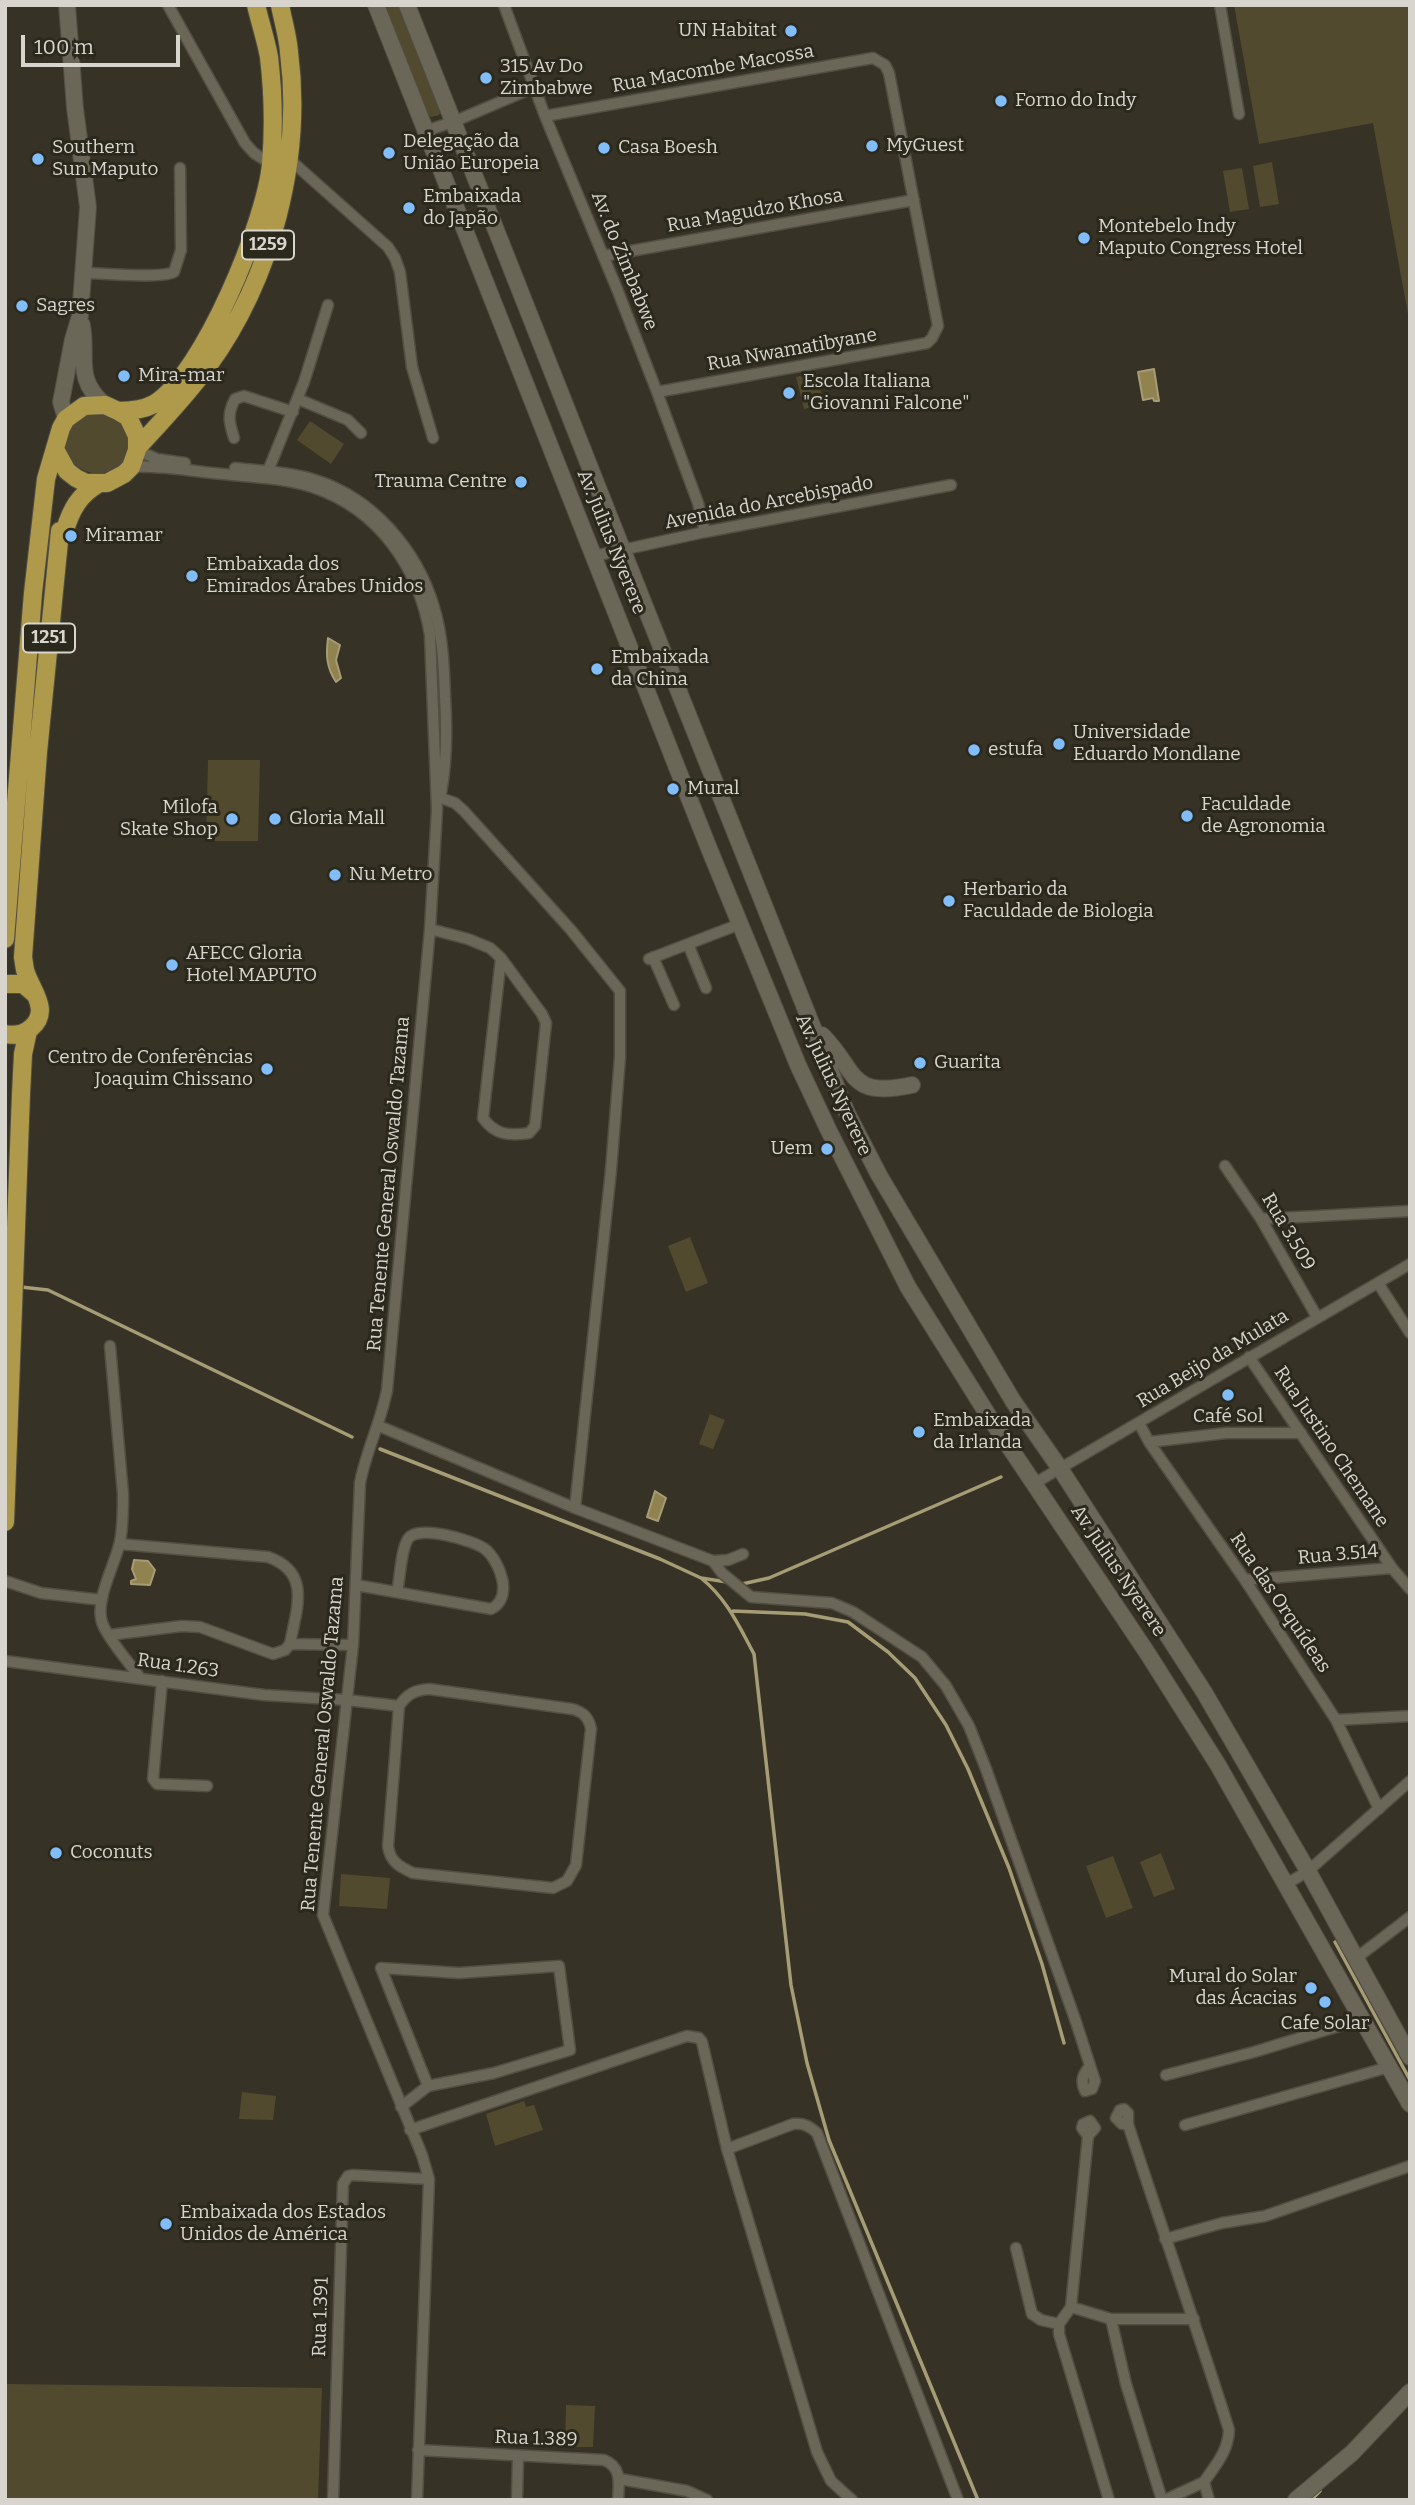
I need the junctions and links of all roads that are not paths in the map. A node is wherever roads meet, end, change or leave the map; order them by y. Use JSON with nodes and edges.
{"nodes":[{"id":1,"x":67,"y":5,"type":"edge"},
{"id":2,"x":168,"y":5,"type":"edge"},
{"id":3,"x":256,"y":5,"type":"edge"},
{"id":4,"x":280,"y":5,"type":"edge"},
{"id":5,"x":376,"y":5,"type":"edge"},
{"id":6,"x":407,"y":5,"type":"edge"},
{"id":7,"x":504,"y":5,"type":"edge"},
{"id":8,"x":1220,"y":5,"type":"edge"},
{"id":9,"x":535,"y":87,"type":"junction"},
{"id":10,"x":1239,"y":114,"type":"dead end"},
{"id":11,"x":545,"y":116,"type":"junction"},
{"id":12,"x":453,"y":122,"type":"junction"},
{"id":13,"x":425,"y":131,"type":"junction"},
{"id":14,"x":288,"y":158,"type":"junction"},
{"id":15,"x":271,"y":164,"type":"junction"},
{"id":16,"x":180,"y":169,"type":"dead end"},
{"id":17,"x":914,"y":200,"type":"junction"},
{"id":18,"x":603,"y":256,"type":"junction"},
{"id":19,"x":85,"y":273,"type":"junction"},
{"id":20,"x":328,"y":305,"type":"dead end"},
{"id":21,"x":80,"y":316,"type":"junction"},
{"id":22,"x":657,"y":392,"type":"junction"},
{"id":23,"x":298,"y":399,"type":"junction"},
{"id":24,"x":112,"y":408,"type":"junction"},
{"id":25,"x":293,"y":412,"type":"junction"},
{"id":26,"x":66,"y":419,"type":"junction"},
{"id":27,"x":361,"y":433,"type":"dead end"},
{"id":28,"x":234,"y":438,"type":"dead end"},
{"id":29,"x":433,"y":438,"type":"dead end"},
{"id":30,"x":56,"y":451,"type":"junction"},
{"id":31,"x":135,"y":455,"type":"junction"},
{"id":32,"x":268,"y":471,"type":"junction"},
{"id":33,"x":98,"y":484,"type":"junction"},
{"id":34,"x":951,"y":485,"type":"dead end"},
{"id":35,"x":705,"y":532,"type":"junction"},
{"id":36,"x":624,"y":549,"type":"junction"},
{"id":37,"x":594,"y":556,"type":"junction"},
{"id":38,"x":441,"y":797,"type":"junction"},
{"id":39,"x":438,"y":810,"type":"junction"},
{"id":40,"x":740,"y":924,"type":"junction"},
{"id":41,"x":430,"y":929,"type":"junction"},
{"id":42,"x":5,"y":939,"type":"edge"},
{"id":43,"x":688,"y":944,"type":"junction"},
{"id":44,"x":501,"y":958,"type":"junction"},
{"id":45,"x":5,"y":984,"type":"edge"},
{"id":46,"x":706,"y":988,"type":"dead end"},
{"id":47,"x":36,"y":995,"type":"junction"},
{"id":48,"x":674,"y":1005,"type":"dead end"},
{"id":49,"x":813,"y":1026,"type":"junction"},
{"id":50,"x":27,"y":1031,"type":"junction"},
{"id":51,"x":5,"y":1034,"type":"edge"},
{"id":52,"x":912,"y":1085,"type":"dead end"},
{"id":53,"x":1225,"y":1166,"type":"dead end"},
{"id":54,"x":1410,"y":1211,"type":"edge"},
{"id":55,"x":1261,"y":1219,"type":"junction"},
{"id":56,"x":1410,"y":1264,"type":"edge"},
{"id":57,"x":1378,"y":1283,"type":"junction"},
{"id":58,"x":1317,"y":1317,"type":"junction"},
{"id":59,"x":1410,"y":1333,"type":"edge"},
{"id":60,"x":110,"y":1346,"type":"dead end"},
{"id":61,"x":1249,"y":1357,"type":"junction"},
{"id":62,"x":1139,"y":1423,"type":"junction"},
{"id":63,"x":379,"y":1426,"type":"junction"},
{"id":64,"x":1301,"y":1433,"type":"junction"},
{"id":65,"x":1149,"y":1442,"type":"junction"},
{"id":66,"x":1061,"y":1470,"type":"junction"},
{"id":67,"x":580,"y":1480,"type":"junction"},
{"id":68,"x":1034,"y":1483,"type":"junction"},
{"id":69,"x":559,"y":1501,"type":"junction"},
{"id":70,"x":575,"y":1508,"type":"junction"},
{"id":71,"x":5,"y":1522,"type":"edge"},
{"id":72,"x":120,"y":1544,"type":"junction"},
{"id":73,"x":743,"y":1554,"type":"dead end"},
{"id":74,"x":713,"y":1561,"type":"junction"},
{"id":75,"x":1392,"y":1568,"type":"junction"},
{"id":76,"x":1245,"y":1580,"type":"junction"},
{"id":77,"x":5,"y":1581,"type":"edge"},
{"id":78,"x":356,"y":1585,"type":"junction"},
{"id":79,"x":1410,"y":1588,"type":"edge"},
{"id":80,"x":397,"y":1592,"type":"junction"},
{"id":81,"x":102,"y":1600,"type":"junction"},
{"id":82,"x":109,"y":1635,"type":"junction"},
{"id":83,"x":290,"y":1644,"type":"junction"},
{"id":84,"x":353,"y":1645,"type":"junction"},
{"id":85,"x":5,"y":1661,"type":"edge"},
{"id":86,"x":140,"y":1678,"type":"junction"},
{"id":87,"x":162,"y":1681,"type":"junction"},
{"id":88,"x":347,"y":1700,"type":"junction"},
{"id":89,"x":399,"y":1706,"type":"junction"},
{"id":90,"x":1410,"y":1716,"type":"edge"},
{"id":91,"x":1336,"y":1720,"type":"junction"},
{"id":92,"x":1410,"y":1780,"type":"edge"},
{"id":93,"x":206,"y":1786,"type":"dead end"},
{"id":94,"x":1379,"y":1808,"type":"junction"},
{"id":95,"x":1308,"y":1871,"type":"junction"},
{"id":96,"x":1285,"y":1885,"type":"junction"},
{"id":97,"x":1408,"y":1924,"type":"edge"},
{"id":98,"x":1355,"y":1959,"type":"junction"},
{"id":99,"x":1362,"y":2019,"type":"junction"},
{"id":100,"x":1410,"y":2057,"type":"edge"},
{"id":101,"x":1090,"y":2066,"type":"dead end"},
{"id":102,"x":1389,"y":2067,"type":"junction"},
{"id":103,"x":1166,"y":2075,"type":"dead end"},
{"id":104,"x":428,"y":2086,"type":"junction"},
{"id":105,"x":1410,"y":2104,"type":"edge"},
{"id":106,"x":401,"y":2107,"type":"junction"},
{"id":107,"x":1128,"y":2124,"type":"dead end"},
{"id":108,"x":1185,"y":2125,"type":"dead end"},
{"id":109,"x":410,"y":2130,"type":"junction"},
{"id":110,"x":1088,"y":2136,"type":"dead end"},
{"id":111,"x":727,"y":2149,"type":"junction"},
{"id":112,"x":1410,"y":2166,"type":"edge"},
{"id":113,"x":429,"y":2179,"type":"junction"},
{"id":114,"x":1165,"y":2239,"type":"junction"},
{"id":115,"x":1016,"y":2248,"type":"dead end"},
{"id":116,"x":1071,"y":2307,"type":"junction"},
{"id":117,"x":1111,"y":2319,"type":"junction"},
{"id":118,"x":1194,"y":2319,"type":"junction"},
{"id":119,"x":1059,"y":2324,"type":"junction"},
{"id":120,"x":1410,"y":2392,"type":"edge"},
{"id":121,"x":418,"y":2450,"type":"junction"},
{"id":122,"x":519,"y":2457,"type":"junction"},
{"id":123,"x":620,"y":2479,"type":"junction"},
{"id":124,"x":1204,"y":2482,"type":"junction"},
{"id":125,"x":333,"y":2500,"type":"edge"},
{"id":126,"x":417,"y":2500,"type":"edge"},
{"id":127,"x":517,"y":2500,"type":"edge"},
{"id":128,"x":618,"y":2500,"type":"edge"},
{"id":129,"x":708,"y":2500,"type":"edge"},
{"id":130,"x":852,"y":2500,"type":"edge"},
{"id":131,"x":958,"y":2500,"type":"edge"},
{"id":132,"x":1109,"y":2500,"type":"edge"},
{"id":133,"x":1164,"y":2500,"type":"edge"},
{"id":134,"x":1209,"y":2500,"type":"edge"},
{"id":135,"x":1296,"y":2500,"type":"edge"}],
"edges":[{"from":1,"to":19,"type":"main road","number":"1251"},
{"from":2,"to":15,"type":"street"},
{"from":3,"to":15,"type":"main road"},
{"from":4,"to":14,"type":"main road","number":"1259"},
{"from":5,"to":13,"type":"main road","name":"Av. Julius Nyerere"},
{"from":6,"to":12,"type":"main road","name":"Av. Julius Nyerere"},
{"from":7,"to":9,"type":"street","name":"Av. do Zimbabwe"},
{"from":8,"to":10,"type":"street"},
{"from":9,"to":11,"type":"street","name":"Av. do Zimbabwe"},
{"from":9,"to":12,"type":"street"},
{"from":11,"to":17,"type":"street","name":"Rua Macombe Macossa"},
{"from":11,"to":18,"type":"street","name":"Av. do Zimbabwe"},
{"from":12,"to":13,"type":"street"},
{"from":12,"to":36,"type":"main road","name":"Av. Julius Nyerere"},
{"from":13,"to":37,"type":"main road","name":"Av. Julius Nyerere"},
{"from":14,"to":29,"type":"street"},
{"from":14,"to":31,"type":"main road","number":"1259"},
{"from":15,"to":24,"type":"main road"},
{"from":16,"to":19,"type":"street"},
{"from":17,"to":18,"type":"street","name":"Rua Magudzo Khosa"},
{"from":17,"to":22,"type":"street","name":"Rua Nwamatibyane"},
{"from":18,"to":22,"type":"street","name":"Av. do Zimbabwe"},
{"from":19,"to":21,"type":"main road","number":"1251"},
{"from":20,"to":23,"type":"street"},
{"from":21,"to":24,"type":"main road"},
{"from":21,"to":26,"type":"main road","number":"1251"},
{"from":22,"to":35,"type":"street","name":"Av. do Zimbabwe"},
{"from":23,"to":25,"type":"street"},
{"from":23,"to":27,"type":"street"},
{"from":24,"to":26,"type":"main road"},
{"from":24,"to":31,"type":"main road"},
{"from":25,"to":28,"type":"street"},
{"from":25,"to":32,"type":"street"},
{"from":26,"to":30,"type":"main road","number":"1251"},
{"from":30,"to":33,"type":"main road"},
{"from":30,"to":42,"type":"main road","number":"1251"},
{"from":31,"to":32,"type":"street","name":"Rua Tenente General Oswaldo Tazama"},
{"from":31,"to":33,"type":"main road","number":"1251"},
{"from":31,"to":39,"type":"street","name":"Rua Tenente General Oswaldo Tazama"},
{"from":32,"to":38,"type":"street","name":"Rua Tenente General Oswaldo Tazama"},
{"from":33,"to":47,"type":"main road","number":"1251"},
{"from":34,"to":35,"type":"street","name":"Avenida do Arcebispado"},
{"from":35,"to":36,"type":"street","name":"Avenida do Arcebispado"},
{"from":36,"to":37,"type":"street","name":"Avenida do Arcebispado"},
{"from":36,"to":49,"type":"main road","name":"Av. Julius Nyerere"},
{"from":37,"to":40,"type":"main road","name":"Av. Julius Nyerere"},
{"from":38,"to":39,"type":"street","name":"Rua Tenente General Oswaldo Tazama"},
{"from":38,"to":67,"type":"street"},
{"from":39,"to":41,"type":"street","name":"Rua Tenente General Oswaldo Tazama"},
{"from":40,"to":43,"type":"street"},
{"from":40,"to":68,"type":"main road","name":"Av. Julius Nyerere"},
{"from":41,"to":44,"type":"street"},
{"from":41,"to":63,"type":"street","name":"Rua Tenente General Oswaldo Tazama"},
{"from":43,"to":46,"type":"street"},
{"from":43,"to":48,"type":"street"},
{"from":44,"to":44,"type":"street"},
{"from":45,"to":47,"type":"main road"},
{"from":47,"to":50,"type":"main road","number":"1251"},
{"from":49,"to":52,"type":"main road"},
{"from":49,"to":66,"type":"main road","name":"Av. Julius Nyerere"},
{"from":50,"to":51,"type":"main road"},
{"from":50,"to":71,"type":"main road","number":"1251"},
{"from":53,"to":55,"type":"street","name":"Rua 3.509"},
{"from":54,"to":55,"type":"street"},
{"from":55,"to":58,"type":"street","name":"Rua 3.509"},
{"from":56,"to":57,"type":"street","name":"Rua Beijo da Mulata"},
{"from":57,"to":58,"type":"street","name":"Rua Beijo da Mulata"},
{"from":57,"to":59,"type":"street"},
{"from":58,"to":61,"type":"street","name":"Rua Beijo da Mulata"},
{"from":60,"to":72,"type":"street"},
{"from":61,"to":62,"type":"street","name":"Rua Beijo da Mulata"},
{"from":61,"to":64,"type":"street","name":"Rua Justino Chemane"},
{"from":62,"to":65,"type":"street","name":"Rua das Orquídeas"},
{"from":62,"to":66,"type":"street","name":"Rua Beijo da Mulata"},
{"from":63,"to":69,"type":"street"},
{"from":63,"to":78,"type":"street","name":"Rua Tenente General Oswaldo Tazama"},
{"from":64,"to":65,"type":"street"},
{"from":64,"to":75,"type":"street","name":"Rua Justino Chemane"},
{"from":65,"to":76,"type":"street","name":"Rua das Orquídeas"},
{"from":66,"to":68,"type":"street","name":"Rua Beijo da Mulata"},
{"from":66,"to":95,"type":"main road","name":"Av. Julius Nyerere"},
{"from":67,"to":69,"type":"street"},
{"from":67,"to":70,"type":"street"},
{"from":68,"to":96,"type":"main road","name":"Av. Julius Nyerere"},
{"from":69,"to":70,"type":"street"},
{"from":70,"to":74,"type":"street"},
{"from":72,"to":81,"type":"street"},
{"from":72,"to":83,"type":"street"},
{"from":73,"to":74,"type":"street"},
{"from":74,"to":101,"type":"street"},
{"from":75,"to":76,"type":"street","name":"Rua 3.514"},
{"from":75,"to":79,"type":"street","name":"Rua Justino Chemane"},
{"from":76,"to":91,"type":"street","name":"Rua das Orquídeas"},
{"from":77,"to":81,"type":"street"},
{"from":78,"to":80,"type":"street"},
{"from":78,"to":84,"type":"street","name":"Rua Tenente General Oswaldo Tazama"},
{"from":80,"to":80,"type":"street"},
{"from":81,"to":82,"type":"street"},
{"from":82,"to":83,"type":"street"},
{"from":82,"to":86,"type":"street"},
{"from":83,"to":84,"type":"street"},
{"from":84,"to":88,"type":"street","name":"Rua Tenente General Oswaldo Tazama"},
{"from":85,"to":86,"type":"street","name":"Rua 1.263"},
{"from":86,"to":87,"type":"street","name":"Rua 1.263"},
{"from":87,"to":88,"type":"street","name":"Rua 1.263"},
{"from":87,"to":93,"type":"street"},
{"from":88,"to":89,"type":"street","name":"Rua 1.263"},
{"from":88,"to":106,"type":"street","name":"Rua Tenente General Oswaldo Tazama"},
{"from":89,"to":89,"type":"street"},
{"from":90,"to":91,"type":"street"},
{"from":91,"to":94,"type":"street","name":"Rua das Orquídeas"},
{"from":92,"to":94,"type":"street"},
{"from":94,"to":95,"type":"street"},
{"from":95,"to":96,"type":"street"},
{"from":95,"to":98,"type":"main road","name":"Av. Julius Nyerere"},
{"from":96,"to":99,"type":"main road","name":"Av. Julius Nyerere"},
{"from":97,"to":98,"type":"street"},
{"from":98,"to":100,"type":"main road","name":"Av. Julius Nyerere"},
{"from":99,"to":102,"type":"main road","name":"Av. Julius Nyerere"},
{"from":99,"to":103,"type":"street"},
{"from":102,"to":105,"type":"main road","name":"Av. Julius Nyerere"},
{"from":102,"to":108,"type":"street"},
{"from":104,"to":104,"type":"street"},
{"from":104,"to":106,"type":"street"},
{"from":106,"to":109,"type":"street","name":"Rua Tenente General Oswaldo Tazama"},
{"from":107,"to":114,"type":"street"},
{"from":109,"to":111,"type":"street"},
{"from":109,"to":113,"type":"street","name":"Rua Tenente General Oswaldo Tazama"},
{"from":110,"to":116,"type":"street"},
{"from":111,"to":130,"type":"street"},
{"from":111,"to":131,"type":"street"},
{"from":112,"to":114,"type":"street"},
{"from":113,"to":121,"type":"street","name":"Rua Tenente General Oswaldo Tazama"},
{"from":113,"to":125,"type":"street","name":"Rua 1.391"},
{"from":114,"to":118,"type":"street"},
{"from":115,"to":119,"type":"street"},
{"from":116,"to":117,"type":"street"},
{"from":116,"to":119,"type":"street"},
{"from":117,"to":118,"type":"street"},
{"from":117,"to":133,"type":"street"},
{"from":118,"to":124,"type":"street"},
{"from":119,"to":132,"type":"street"},
{"from":120,"to":135,"type":"main road"},
{"from":121,"to":122,"type":"street","name":"Rua 1.389"},
{"from":121,"to":126,"type":"street","name":"Rua Tenente General Oswaldo Tazama"},
{"from":122,"to":123,"type":"street","name":"Rua 1.389"},
{"from":122,"to":127,"type":"street"},
{"from":123,"to":128,"type":"street"},
{"from":123,"to":129,"type":"street"},
{"from":124,"to":133,"type":"street"},
{"from":124,"to":134,"type":"street"}]}
